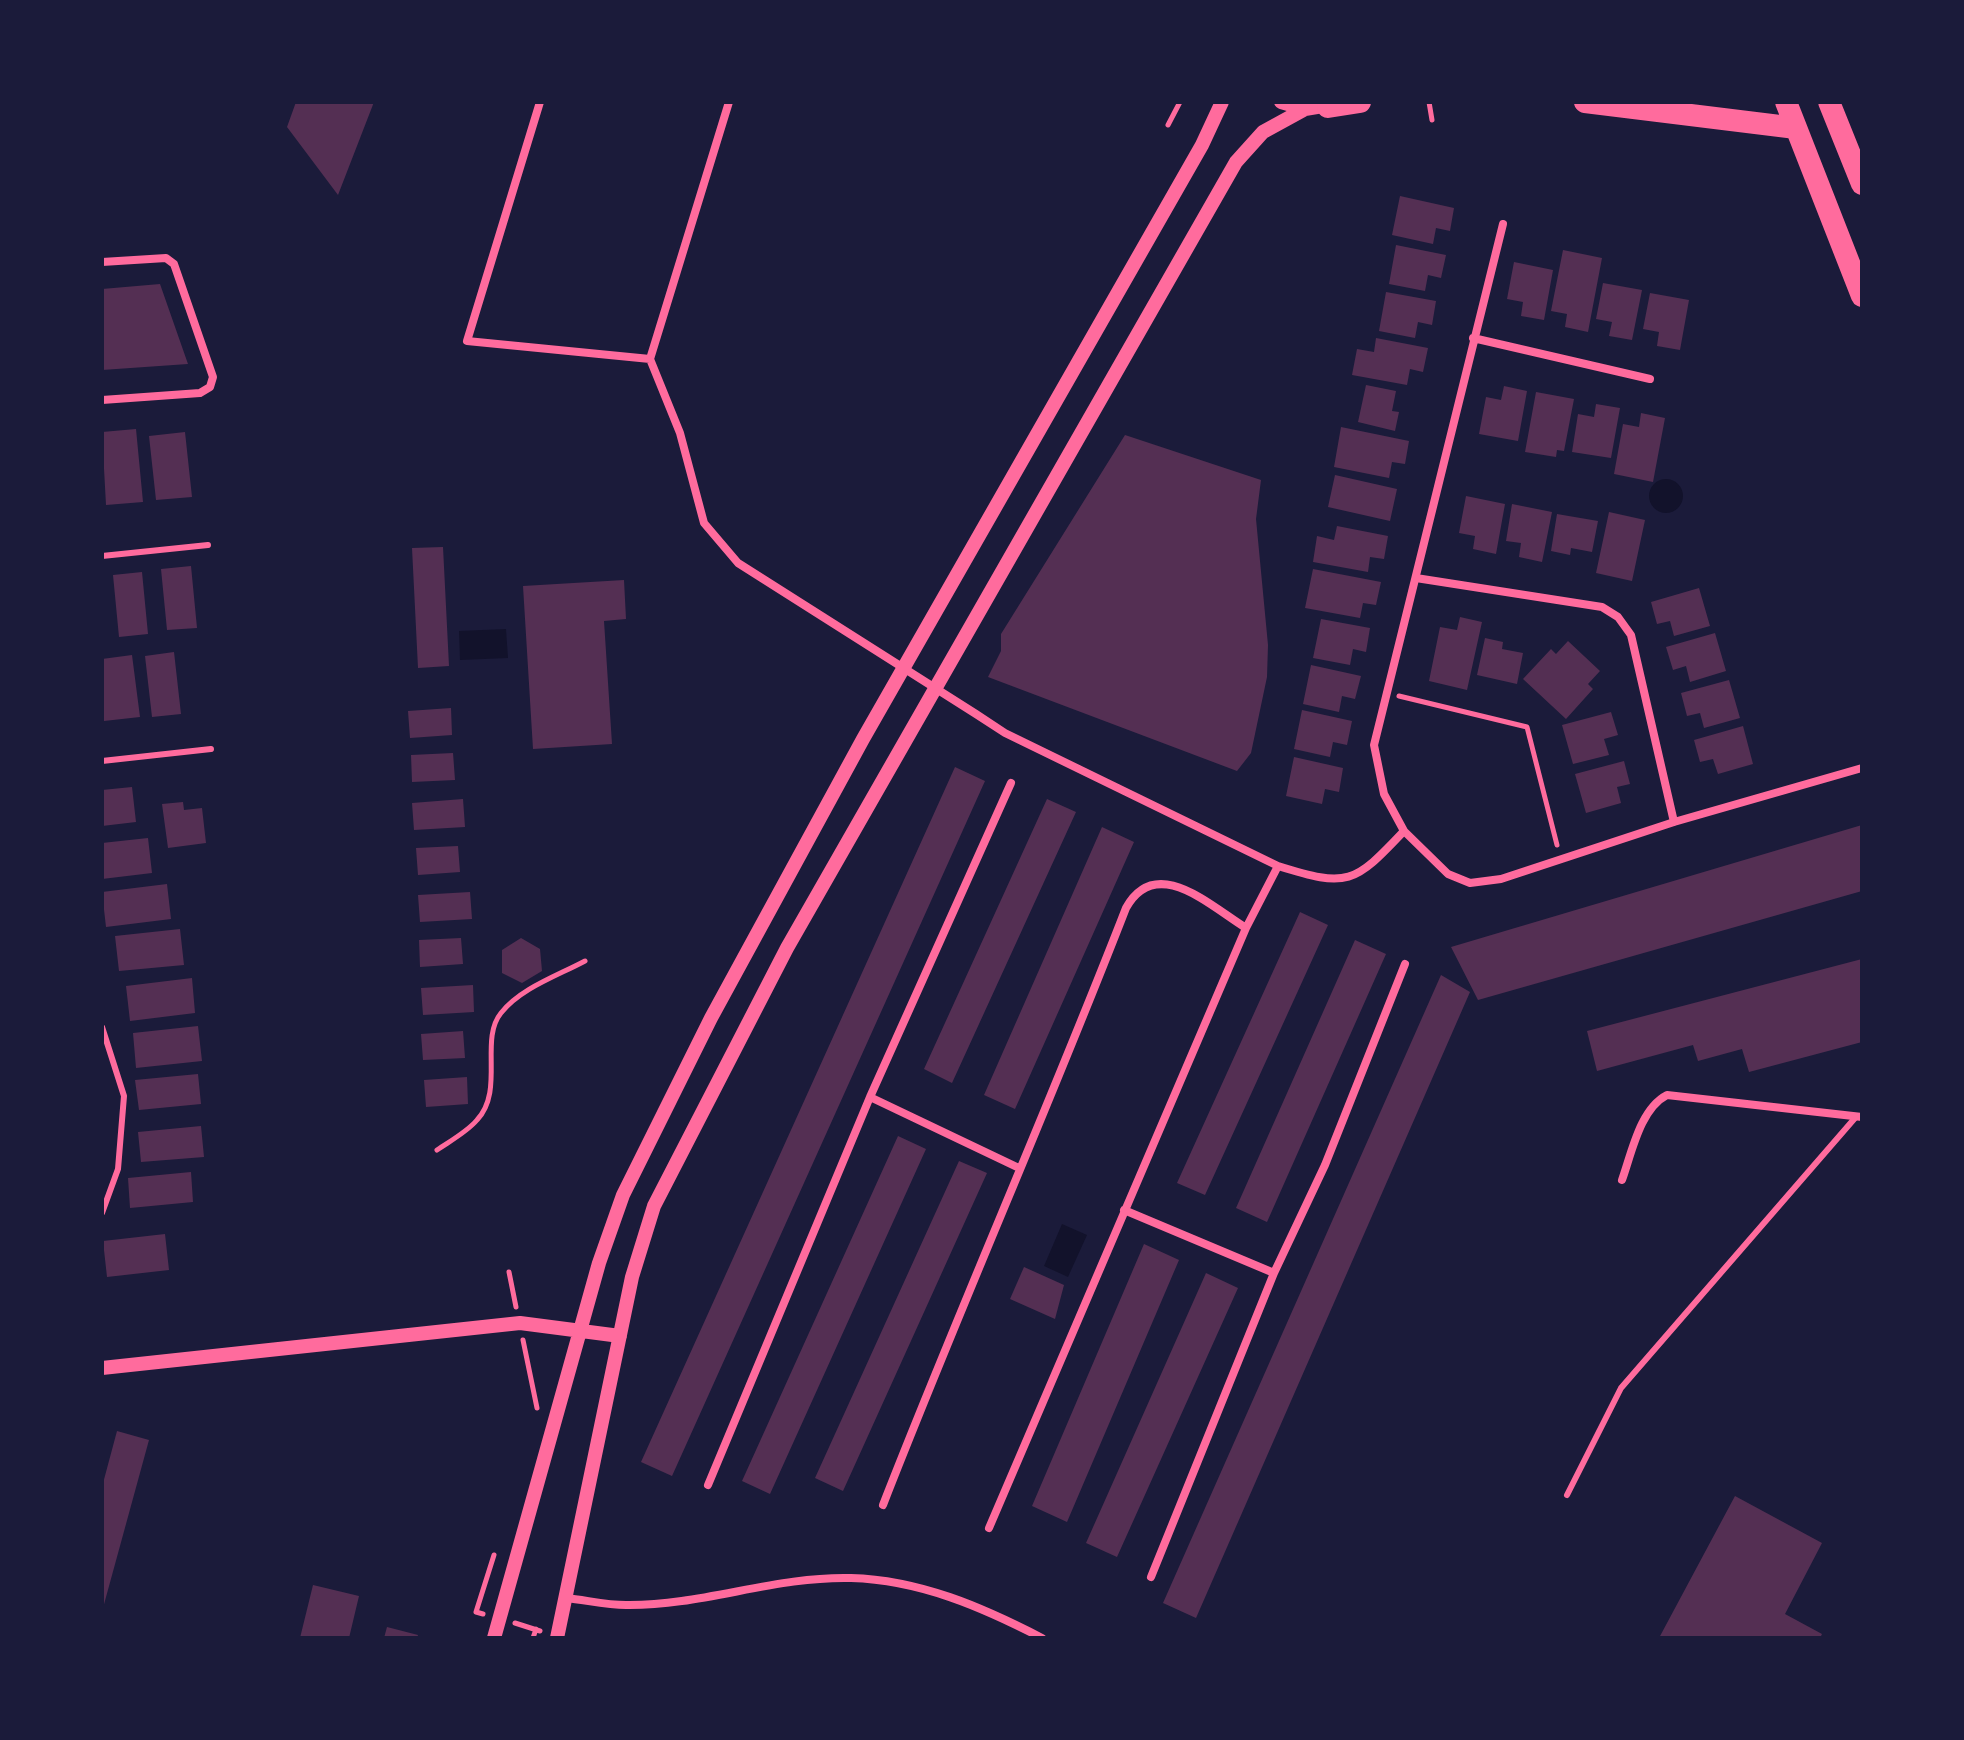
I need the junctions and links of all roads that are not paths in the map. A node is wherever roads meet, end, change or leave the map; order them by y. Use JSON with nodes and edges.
{"nodes":[{"id":1,"x":540,"y":102,"type":"edge"},
{"id":2,"x":729,"y":102,"type":"edge"},
{"id":3,"x":1222,"y":102,"type":"edge"},
{"id":4,"x":1281,"y":102,"type":"edge"},
{"id":5,"x":1360,"y":102,"type":"edge"},
{"id":6,"x":1585,"y":102,"type":"edge"},
{"id":7,"x":1786,"y":102,"type":"edge"},
{"id":8,"x":1829,"y":102,"type":"edge"},
{"id":9,"x":1334,"y":104,"type":"edge"},
{"id":10,"x":1305,"y":109,"type":"junction"},
{"id":11,"x":1796,"y":128,"type":"junction"},
{"id":12,"x":1862,"y":184,"type":"edge"},
{"id":13,"x":1503,"y":224,"type":"dead end"},
{"id":14,"x":102,"y":262,"type":"edge"},
{"id":15,"x":1862,"y":296,"type":"edge"},
{"id":16,"x":1473,"y":338,"type":"junction"},
{"id":17,"x":650,"y":359,"type":"junction"},
{"id":18,"x":1650,"y":379,"type":"dead end"},
{"id":19,"x":102,"y":400,"type":"edge"},
{"id":20,"x":208,"y":545,"type":"dead end"},
{"id":21,"x":102,"y":556,"type":"edge"},
{"id":22,"x":1416,"y":578,"type":"junction"},
{"id":23,"x":904,"y":667,"type":"junction"},
{"id":24,"x":934,"y":688,"type":"junction"},
{"id":25,"x":211,"y":749,"type":"dead end"},
{"id":26,"x":102,"y":761,"type":"edge"},
{"id":27,"x":1862,"y":768,"type":"edge"},
{"id":28,"x":1011,"y":783,"type":"dead end"},
{"id":29,"x":1674,"y":822,"type":"junction"},
{"id":30,"x":1404,"y":831,"type":"junction"},
{"id":31,"x":1278,"y":866,"type":"junction"},
{"id":32,"x":1246,"y":928,"type":"junction"},
{"id":33,"x":1405,"y":964,"type":"dead end"},
{"id":34,"x":102,"y":1027,"type":"edge"},
{"id":35,"x":870,"y":1097,"type":"junction"},
{"id":36,"x":1858,"y":1117,"type":"edge"},
{"id":37,"x":1019,"y":1168,"type":"junction"},
{"id":38,"x":1622,"y":1180,"type":"dead end"},
{"id":39,"x":1124,"y":1210,"type":"junction"},
{"id":40,"x":102,"y":1213,"type":"edge"},
{"id":41,"x":1274,"y":1273,"type":"junction"},
{"id":42,"x":581,"y":1329,"type":"junction"},
{"id":43,"x":620,"y":1336,"type":"junction"},
{"id":44,"x":102,"y":1368,"type":"edge"},
{"id":45,"x":708,"y":1485,"type":"dead end"},
{"id":46,"x":1567,"y":1495,"type":"dead end"},
{"id":47,"x":883,"y":1505,"type":"dead end"},
{"id":48,"x":989,"y":1528,"type":"dead end"},
{"id":49,"x":1151,"y":1577,"type":"dead end"},
{"id":50,"x":566,"y":1598,"type":"junction"},
{"id":51,"x":494,"y":1638,"type":"edge"},
{"id":52,"x":557,"y":1638,"type":"edge"},
{"id":53,"x":1042,"y":1638,"type":"edge"}],
"edges":[{"from":1,"to":17,"type":"street"},
{"from":2,"to":17,"type":"street"},
{"from":3,"to":23,"type":"street"},
{"from":4,"to":10,"type":"street"},
{"from":5,"to":9,"type":"highway"},
{"from":6,"to":11,"type":"highway"},
{"from":7,"to":11,"type":"highway"},
{"from":8,"to":12,"type":"highway"},
{"from":9,"to":10,"type":"street"},
{"from":10,"to":24,"type":"street"},
{"from":11,"to":15,"type":"highway"},
{"from":13,"to":16,"type":"street"},
{"from":14,"to":19,"type":"street"},
{"from":16,"to":18,"type":"street"},
{"from":16,"to":22,"type":"street"},
{"from":17,"to":23,"type":"street"},
{"from":20,"to":21,"type":"lane"},
{"from":22,"to":29,"type":"street"},
{"from":22,"to":30,"type":"street"},
{"from":23,"to":24,"type":"street"},
{"from":23,"to":42,"type":"street"},
{"from":24,"to":31,"type":"street"},
{"from":24,"to":43,"type":"street"},
{"from":25,"to":26,"type":"lane"},
{"from":27,"to":29,"type":"street"},
{"from":28,"to":35,"type":"street"},
{"from":29,"to":30,"type":"street"},
{"from":30,"to":31,"type":"street"},
{"from":31,"to":32,"type":"street"},
{"from":32,"to":37,"type":"street"},
{"from":32,"to":39,"type":"street"},
{"from":33,"to":41,"type":"street"},
{"from":34,"to":40,"type":"lane"},
{"from":35,"to":37,"type":"street"},
{"from":35,"to":45,"type":"street"},
{"from":36,"to":38,"type":"street"},
{"from":36,"to":46,"type":"lane"},
{"from":37,"to":47,"type":"street"},
{"from":39,"to":41,"type":"street"},
{"from":39,"to":48,"type":"street"},
{"from":41,"to":49,"type":"street"},
{"from":42,"to":43,"type":"street"},
{"from":42,"to":44,"type":"street"},
{"from":42,"to":51,"type":"street"},
{"from":43,"to":50,"type":"street"},
{"from":50,"to":52,"type":"street"},
{"from":50,"to":53,"type":"street"}]}
